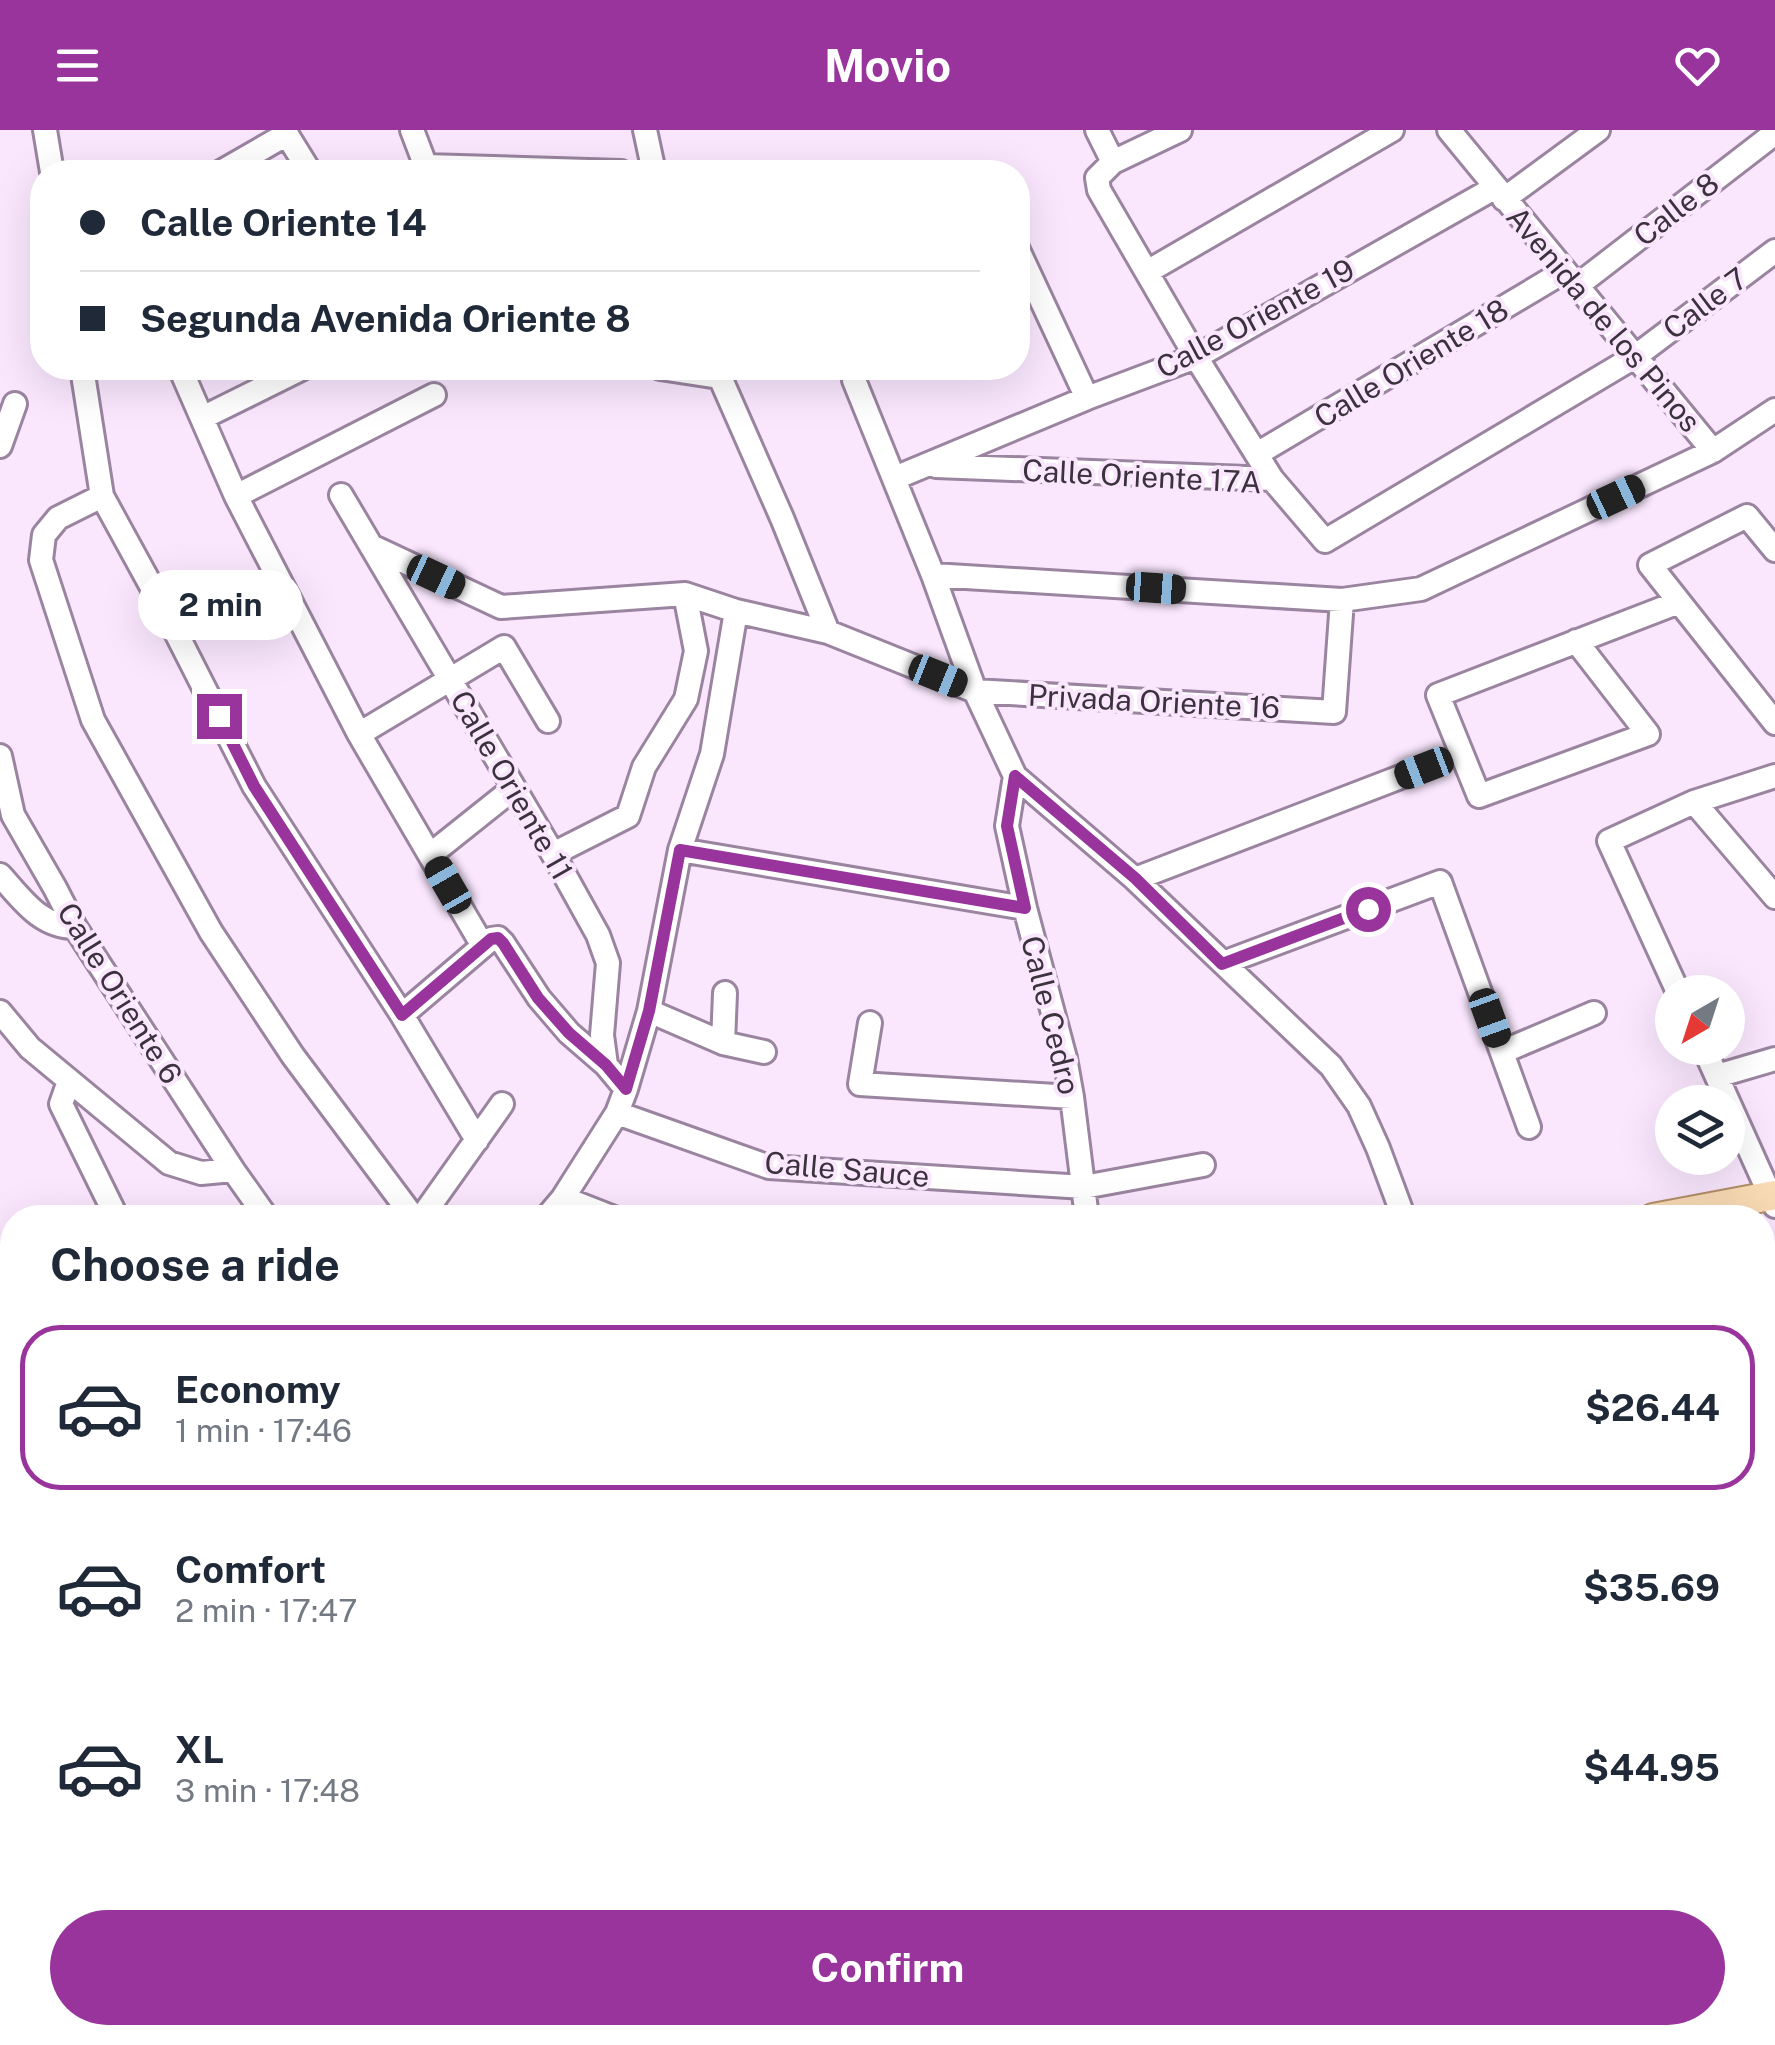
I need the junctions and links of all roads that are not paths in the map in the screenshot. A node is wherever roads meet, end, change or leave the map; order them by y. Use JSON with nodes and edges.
{"nodes":[{"id":1,"x":46,"y":130,"type":"edge"},
{"id":2,"x":412,"y":130,"type":"edge"},
{"id":3,"x":645,"y":130,"type":"edge"},
{"id":4,"x":1097,"y":130,"type":"edge"},
{"id":5,"x":1180,"y":130,"type":"edge"},
{"id":6,"x":1392,"y":130,"type":"edge"},
{"id":7,"x":1450,"y":130,"type":"edge"},
{"id":8,"x":1598,"y":130,"type":"edge"},
{"id":9,"x":286,"y":132,"type":"edge"},
{"id":10,"x":1775,"y":133,"type":"edge"},
{"id":11,"x":50,"y":160,"type":"edge"},
{"id":12,"x":240,"y":160,"type":"edge"},
{"id":13,"x":303,"y":160,"type":"edge"},
{"id":14,"x":424,"y":160,"type":"edge"},
{"id":15,"x":651,"y":160,"type":"edge"},
{"id":16,"x":1105,"y":170,"type":"junction"},
{"id":17,"x":1500,"y":193,"type":"junction"},
{"id":18,"x":1775,"y":251,"type":"edge"},
{"id":19,"x":1147,"y":272,"type":"junction"},
{"id":20,"x":1030,"y":276,"type":"edge"},
{"id":21,"x":1571,"y":278,"type":"junction"},
{"id":22,"x":1196,"y":356,"type":"junction"},
{"id":23,"x":1636,"y":356,"type":"junction"},
{"id":24,"x":84,"y":380,"type":"edge"},
{"id":25,"x":185,"y":380,"type":"edge"},
{"id":26,"x":279,"y":380,"type":"edge"},
{"id":27,"x":722,"y":380,"type":"edge"},
{"id":28,"x":854,"y":380,"type":"dead end"},
{"id":29,"x":434,"y":395,"type":"dead end"},
{"id":30,"x":1087,"y":398,"type":"junction"},
{"id":31,"x":15,"y":404,"type":"dead end"},
{"id":32,"x":1775,"y":410,"type":"edge"},
{"id":33,"x":202,"y":418,"type":"junction"},
{"id":34,"x":0,"y":446,"type":"edge"},
{"id":35,"x":1713,"y":451,"type":"junction"},
{"id":36,"x":1257,"y":454,"type":"junction"},
{"id":37,"x":930,"y":466,"type":"junction"},
{"id":38,"x":896,"y":478,"type":"junction"},
{"id":39,"x":1272,"y":479,"type":"junction"},
{"id":40,"x":340,"y":495,"type":"dead end"},
{"id":41,"x":102,"y":496,"type":"junction"},
{"id":42,"x":236,"y":496,"type":"junction"},
{"id":43,"x":370,"y":546,"type":"junction"},
{"id":44,"x":1775,"y":550,"type":"edge"},
{"id":45,"x":933,"y":575,"type":"junction"},
{"id":46,"x":685,"y":594,"type":"junction"},
{"id":47,"x":1342,"y":600,"type":"junction"},
{"id":48,"x":1679,"y":602,"type":"junction"},
{"id":49,"x":736,"y":611,"type":"junction"},
{"id":50,"x":828,"y":632,"type":"junction"},
{"id":51,"x":1576,"y":642,"type":"junction"},
{"id":52,"x":449,"y":678,"type":"junction"},
{"id":53,"x":975,"y":691,"type":"junction"},
{"id":54,"x":548,"y":720,"type":"dead end"},
{"id":55,"x":1775,"y":722,"type":"edge"},
{"id":56,"x":360,"y":734,"type":"junction"},
{"id":57,"x":0,"y":756,"type":"edge"},
{"id":58,"x":1424,"y":768,"type":"dead end"},
{"id":59,"x":1015,"y":776,"type":"junction"},
{"id":60,"x":1775,"y":776,"type":"edge"},
{"id":61,"x":514,"y":788,"type":"junction"},
{"id":62,"x":1694,"y":802,"type":"junction"},
{"id":63,"x":680,"y":850,"type":"junction"},
{"id":64,"x":553,"y":854,"type":"junction"},
{"id":65,"x":430,"y":855,"type":"junction"},
{"id":66,"x":0,"y":875,"type":"edge"},
{"id":67,"x":1135,"y":878,"type":"junction"},
{"id":68,"x":1775,"y":897,"type":"edge"},
{"id":69,"x":1025,"y":908,"type":"junction"},
{"id":70,"x":75,"y":927,"type":"junction"},
{"id":71,"x":493,"y":944,"type":"junction"},
{"id":72,"x":1222,"y":964,"type":"junction"},
{"id":73,"x":1670,"y":975,"type":"edge"},
{"id":74,"x":724,"y":993,"type":"dead end"},
{"id":75,"x":649,"y":1011,"type":"junction"},
{"id":76,"x":0,"y":1012,"type":"edge"},
{"id":77,"x":1594,"y":1013,"type":"dead end"},
{"id":78,"x":402,"y":1015,"type":"junction"},
{"id":79,"x":870,"y":1023,"type":"dead end"},
{"id":80,"x":723,"y":1042,"type":"junction"},
{"id":81,"x":764,"y":1052,"type":"dead end"},
{"id":82,"x":1502,"y":1052,"type":"junction"},
{"id":83,"x":1775,"y":1059,"type":"edge"},
{"id":84,"x":606,"y":1065,"type":"junction"},
{"id":85,"x":1712,"y":1065,"type":"edge"},
{"id":86,"x":1717,"y":1076,"type":"junction"},
{"id":87,"x":69,"y":1081,"type":"junction"},
{"id":88,"x":626,"y":1089,"type":"junction"},
{"id":89,"x":1072,"y":1097,"type":"junction"},
{"id":90,"x":502,"y":1104,"type":"dead end"},
{"id":91,"x":617,"y":1113,"type":"junction"},
{"id":92,"x":1530,"y":1128,"type":"dead end"},
{"id":93,"x":477,"y":1140,"type":"junction"},
{"id":94,"x":1203,"y":1164,"type":"dead end"},
{"id":95,"x":233,"y":1170,"type":"junction"},
{"id":96,"x":1084,"y":1187,"type":"junction"},
{"id":97,"x":563,"y":1198,"type":"junction"},
{"id":98,"x":1774,"y":1199,"type":"edge"},
{"id":99,"x":111,"y":1205,"type":"edge"},
{"id":100,"x":258,"y":1205,"type":"edge"},
{"id":101,"x":407,"y":1205,"type":"edge"},
{"id":102,"x":427,"y":1205,"type":"edge"},
{"id":103,"x":557,"y":1205,"type":"edge"},
{"id":104,"x":581,"y":1205,"type":"edge"},
{"id":105,"x":1086,"y":1205,"type":"edge"},
{"id":106,"x":1399,"y":1205,"type":"edge"},
{"id":107,"x":1736,"y":1205,"type":"edge"}],
"edges":[{"from":1,"to":11,"type":"street"},
{"from":2,"to":14,"type":"street"},
{"from":3,"to":15,"type":"street"},
{"from":4,"to":16,"type":"street"},
{"from":5,"to":16,"type":"street"},
{"from":6,"to":19,"type":"street"},
{"from":7,"to":17,"type":"street","name":"Avenida de los Pinos"},
{"from":8,"to":17,"type":"street","name":"Calle Oriente 19"},
{"from":9,"to":12,"type":"street"},
{"from":9,"to":13,"type":"street"},
{"from":10,"to":21,"type":"street","name":"Calle 8"},
{"from":16,"to":19,"type":"street"},
{"from":17,"to":21,"type":"street","name":"Avenida de los Pinos"},
{"from":17,"to":22,"type":"street","name":"Calle Oriente 19"},
{"from":18,"to":23,"type":"street","name":"Calle 7"},
{"from":19,"to":22,"type":"street"},
{"from":20,"to":30,"type":"street"},
{"from":21,"to":23,"type":"street","name":"Avenida de los Pinos"},
{"from":21,"to":36,"type":"street","name":"Calle Oriente 18"},
{"from":22,"to":30,"type":"street","name":"Calle Oriente 19"},
{"from":22,"to":36,"type":"street"},
{"from":23,"to":35,"type":"street","name":"Avenida de los Pinos"},
{"from":23,"to":39,"type":"street","name":"Calle Oriente 17A"},
{"from":24,"to":41,"type":"street"},
{"from":25,"to":33,"type":"street"},
{"from":26,"to":33,"type":"street"},
{"from":27,"to":50,"type":"street"},
{"from":28,"to":38,"type":"street"},
{"from":29,"to":42,"type":"street"},
{"from":30,"to":37,"type":"street","name":"Calle Oriente 19"},
{"from":31,"to":34,"type":"street"},
{"from":32,"to":35,"type":"street","name":"Avenida de los Pinos"},
{"from":33,"to":42,"type":"street"},
{"from":35,"to":47,"type":"street"},
{"from":36,"to":39,"type":"street"},
{"from":37,"to":38,"type":"street","name":"Calle Oriente 19"},
{"from":37,"to":39,"type":"street","name":"Calle Oriente 17A"},
{"from":38,"to":45,"type":"street"},
{"from":40,"to":43,"type":"street","name":"Calle Oriente 11"},
{"from":41,"to":78,"type":"street"},
{"from":41,"to":101,"type":"street"},
{"from":42,"to":56,"type":"street"},
{"from":43,"to":46,"type":"street"},
{"from":43,"to":52,"type":"street","name":"Calle Oriente 11"},
{"from":44,"to":48,"type":"street"},
{"from":45,"to":47,"type":"street"},
{"from":45,"to":53,"type":"street"},
{"from":46,"to":49,"type":"street","name":"Privada Oriente 16"},
{"from":46,"to":64,"type":"street"},
{"from":47,"to":53,"type":"street","name":"Privada Oriente 16"},
{"from":48,"to":51,"type":"street"},
{"from":48,"to":55,"type":"street"},
{"from":49,"to":50,"type":"street","name":"Privada Oriente 16"},
{"from":49,"to":63,"type":"street"},
{"from":50,"to":53,"type":"street","name":"Privada Oriente 16"},
{"from":51,"to":51,"type":"street"},
{"from":52,"to":54,"type":"street"},
{"from":52,"to":56,"type":"street"},
{"from":52,"to":61,"type":"street","name":"Calle Oriente 11"},
{"from":53,"to":59,"type":"street"},
{"from":56,"to":65,"type":"street"},
{"from":57,"to":70,"type":"street","name":"Calle Oriente 6"},
{"from":58,"to":67,"type":"street"},
{"from":59,"to":67,"type":"street"},
{"from":59,"to":69,"type":"street","name":"Calle Cedro"},
{"from":60,"to":62,"type":"street"},
{"from":61,"to":64,"type":"street","name":"Calle Oriente 11"},
{"from":61,"to":65,"type":"street"},
{"from":62,"to":68,"type":"street"},
{"from":62,"to":73,"type":"street"},
{"from":63,"to":69,"type":"street"},
{"from":63,"to":75,"type":"street"},
{"from":64,"to":84,"type":"street","name":"Calle Oriente 11"},
{"from":65,"to":71,"type":"street"},
{"from":66,"to":70,"type":"street"},
{"from":67,"to":72,"type":"street"},
{"from":69,"to":89,"type":"street","name":"Calle Cedro"},
{"from":70,"to":95,"type":"street","name":"Calle Oriente 6"},
{"from":71,"to":78,"type":"street"},
{"from":71,"to":84,"type":"street"},
{"from":72,"to":82,"type":"street"},
{"from":72,"to":106,"type":"street"},
{"from":74,"to":80,"type":"street"},
{"from":75,"to":80,"type":"street"},
{"from":75,"to":88,"type":"street"},
{"from":76,"to":87,"type":"street"},
{"from":77,"to":82,"type":"street"},
{"from":78,"to":93,"type":"street"},
{"from":79,"to":89,"type":"street"},
{"from":80,"to":81,"type":"street"},
{"from":82,"to":92,"type":"street"},
{"from":83,"to":86,"type":"street"},
{"from":84,"to":88,"type":"street"},
{"from":85,"to":86,"type":"street"},
{"from":86,"to":98,"type":"street"},
{"from":87,"to":95,"type":"street"},
{"from":87,"to":99,"type":"street"},
{"from":88,"to":91,"type":"street"},
{"from":89,"to":96,"type":"street","name":"Calle Cedro"},
{"from":90,"to":93,"type":"street"},
{"from":91,"to":96,"type":"street","name":"Calle Sauce"},
{"from":91,"to":97,"type":"street"},
{"from":93,"to":102,"type":"street"},
{"from":94,"to":96,"type":"street","name":"Calle Sauce"},
{"from":95,"to":100,"type":"street","name":"Calle Oriente 6"},
{"from":96,"to":105,"type":"street","name":"Calle Cedro"},
{"from":97,"to":103,"type":"street"},
{"from":97,"to":104,"type":"street"},
{"from":98,"to":107,"type":"main road"}]}
